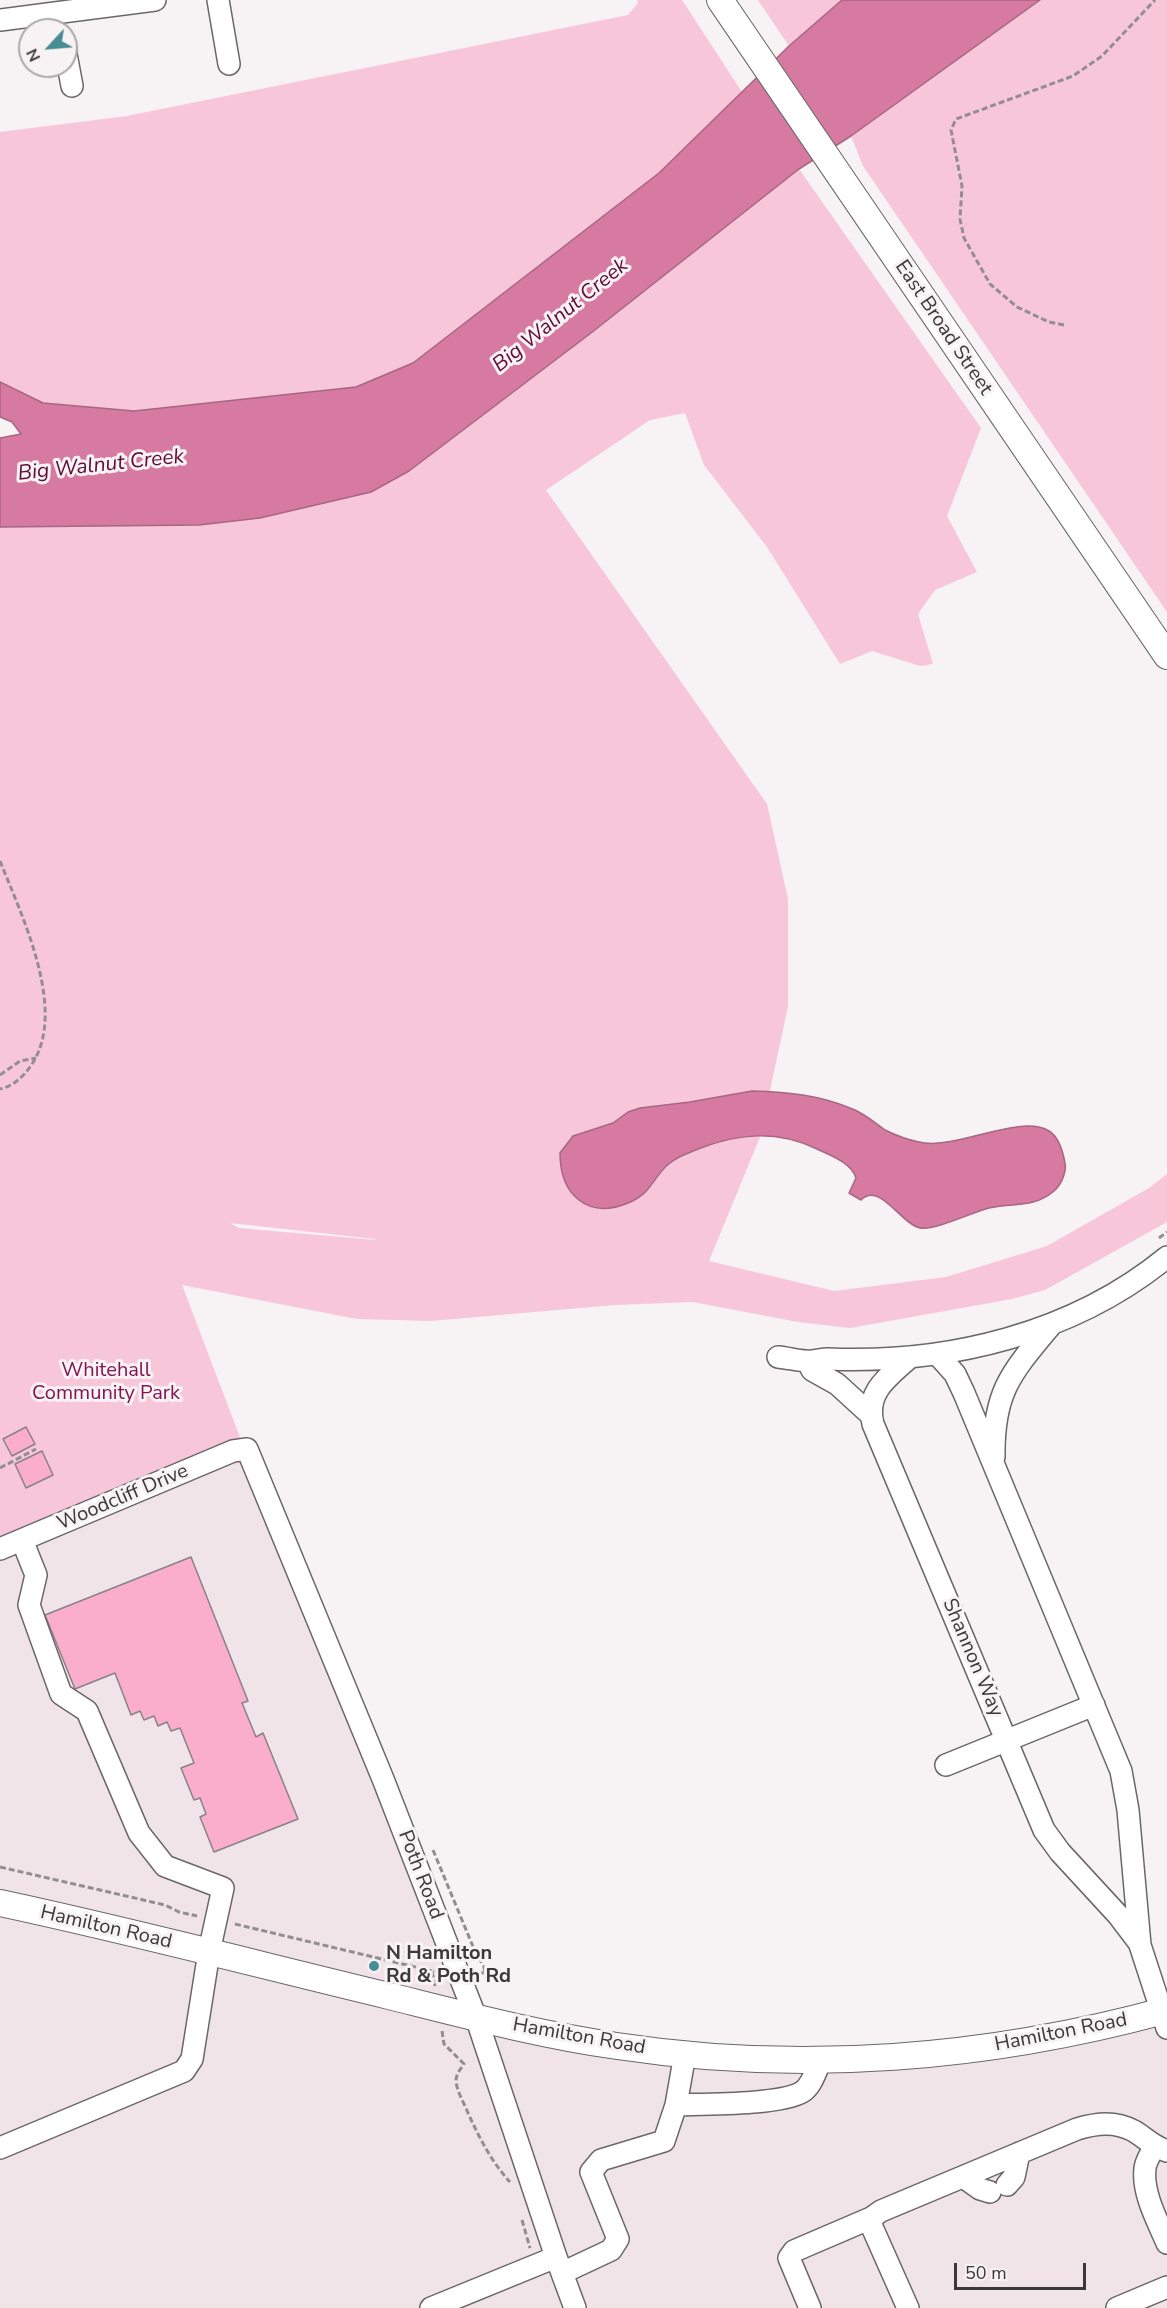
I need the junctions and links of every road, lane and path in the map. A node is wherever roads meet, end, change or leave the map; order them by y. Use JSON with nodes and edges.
{"nodes":[{"id":1,"x":155,"y":0,"type":"edge"},
{"id":2,"x":218,"y":0,"type":"edge"},
{"id":3,"x":720,"y":0,"type":"edge"},
{"id":4,"x":1155,"y":0,"type":"edge"},
{"id":5,"x":82,"y":5,"type":"edge"},
{"id":6,"x":64,"y":18,"type":"edge"},
{"id":7,"x":0,"y":20,"type":"edge"},
{"id":8,"x":18,"y":20,"type":"edge"},
{"id":9,"x":229,"y":64,"type":"dead end"},
{"id":10,"x":70,"y":78,"type":"edge"},
{"id":11,"x":72,"y":87,"type":"dead end"},
{"id":12,"x":1064,"y":325,"type":"dead end"},
{"id":13,"x":1167,"y":656,"type":"edge"},
{"id":14,"x":0,"y":861,"type":"edge"},
{"id":15,"x":36,"y":1058,"type":"junction"},
{"id":16,"x":0,"y":1075,"type":"edge"},
{"id":17,"x":0,"y":1089,"type":"edge"},
{"id":18,"x":1167,"y":1232,"type":"edge"},
{"id":19,"x":1161,"y":1250,"type":"edge"},
{"id":20,"x":1052,"y":1325,"type":"junction"},
{"id":21,"x":937,"y":1354,"type":"junction"},
{"id":22,"x":778,"y":1357,"type":"dead end"},
{"id":23,"x":909,"y":1358,"type":"junction"},
{"id":24,"x":808,"y":1362,"type":"junction"},
{"id":25,"x":871,"y":1415,"type":"junction"},
{"id":26,"x":36,"y":1449,"type":"dead end"},
{"id":27,"x":247,"y":1449,"type":"joint"},
{"id":28,"x":994,"y":1464,"type":"junction"},
{"id":29,"x":0,"y":1468,"type":"edge"},
{"id":30,"x":22,"y":1540,"type":"junction"},
{"id":31,"x":0,"y":1549,"type":"edge"},
{"id":32,"x":1094,"y":1705,"type":"junction"},
{"id":33,"x":1007,"y":1740,"type":"junction"},
{"id":34,"x":946,"y":1765,"type":"dead end"},
{"id":35,"x":0,"y":1903,"type":"edge"},
{"id":36,"x":1140,"y":1945,"type":"junction"},
{"id":37,"x":209,"y":1952,"type":"junction"},
{"id":38,"x":475,"y":2017,"type":"junction"},
{"id":39,"x":1165,"y":2017,"type":"edge"},
{"id":40,"x":685,"y":2054,"type":"junction"},
{"id":41,"x":821,"y":2060,"type":"junction"},
{"id":42,"x":676,"y":2105,"type":"junction"},
{"id":43,"x":0,"y":2148,"type":"edge"},
{"id":44,"x":1160,"y":2149,"type":"edge"},
{"id":45,"x":1019,"y":2153,"type":"junction"},
{"id":46,"x":963,"y":2177,"type":"junction"},
{"id":47,"x":871,"y":2218,"type":"junction"},
{"id":48,"x":1167,"y":2243,"type":"edge"},
{"id":49,"x":559,"y":2265,"type":"junction"},
{"id":50,"x":1167,"y":2287,"type":"edge"},
{"id":51,"x":431,"y":2308,"type":"edge"},
{"id":52,"x":575,"y":2308,"type":"edge"},
{"id":53,"x":810,"y":2308,"type":"edge"},
{"id":54,"x":908,"y":2308,"type":"edge"},
{"id":55,"x":1117,"y":2308,"type":"edge"}],
"edges":[{"from":1,"to":5,"type":"street"},
{"from":2,"to":9,"type":"street"},
{"from":3,"to":13,"type":"main road","name":"East Broad Street"},
{"from":4,"to":12,"type":"path"},
{"from":5,"to":6,"type":"street"},
{"from":7,"to":8,"type":"street"},
{"from":10,"to":11,"type":"street"},
{"from":14,"to":15,"type":"path"},
{"from":15,"to":16,"type":"path"},
{"from":15,"to":17,"type":"path"},
{"from":18,"to":19,"type":"path"},
{"from":19,"to":20,"type":"street"},
{"from":20,"to":21,"type":"street"},
{"from":20,"to":28,"type":"street","name":"Shannon Way"},
{"from":21,"to":23,"type":"street"},
{"from":21,"to":28,"type":"street","name":"Shannon Way"},
{"from":22,"to":24,"type":"street"},
{"from":23,"to":24,"type":"street"},
{"from":23,"to":25,"type":"street"},
{"from":24,"to":25,"type":"street"},
{"from":25,"to":33,"type":"street","name":"Shannon Way"},
{"from":26,"to":29,"type":"path"},
{"from":27,"to":30,"type":"street","name":"Woodcliff Drive"},
{"from":27,"to":38,"type":"street","name":"Poth Road"},
{"from":28,"to":32,"type":"street","name":"Shannon Way"},
{"from":30,"to":31,"type":"street","name":"Woodcliff Drive"},
{"from":30,"to":37,"type":"street"},
{"from":32,"to":33,"type":"street"},
{"from":32,"to":36,"type":"street","name":"Shannon Way"},
{"from":33,"to":34,"type":"street"},
{"from":33,"to":36,"type":"street","name":"Shannon Way"},
{"from":35,"to":37,"type":"main road","name":"Hamilton Road"},
{"from":36,"to":39,"type":"street","name":"Shannon Way"},
{"from":37,"to":38,"type":"main road","name":"Hamilton Road"},
{"from":37,"to":43,"type":"street"},
{"from":38,"to":40,"type":"main road","name":"Hamilton Road"},
{"from":38,"to":49,"type":"street","name":"Poth Road"},
{"from":39,"to":41,"type":"main road","name":"Hamilton Road"},
{"from":40,"to":41,"type":"main road","name":"Hamilton Road"},
{"from":40,"to":42,"type":"street"},
{"from":41,"to":42,"type":"street"},
{"from":42,"to":49,"type":"street"},
{"from":44,"to":45,"type":"street"},
{"from":44,"to":48,"type":"street"},
{"from":45,"to":46,"type":"street"},
{"from":45,"to":46,"type":"street"},
{"from":46,"to":47,"type":"street"},
{"from":47,"to":53,"type":"street"},
{"from":47,"to":54,"type":"street"},
{"from":49,"to":51,"type":"street"},
{"from":49,"to":52,"type":"street","name":"Poth Road"},
{"from":50,"to":55,"type":"street"}]}
